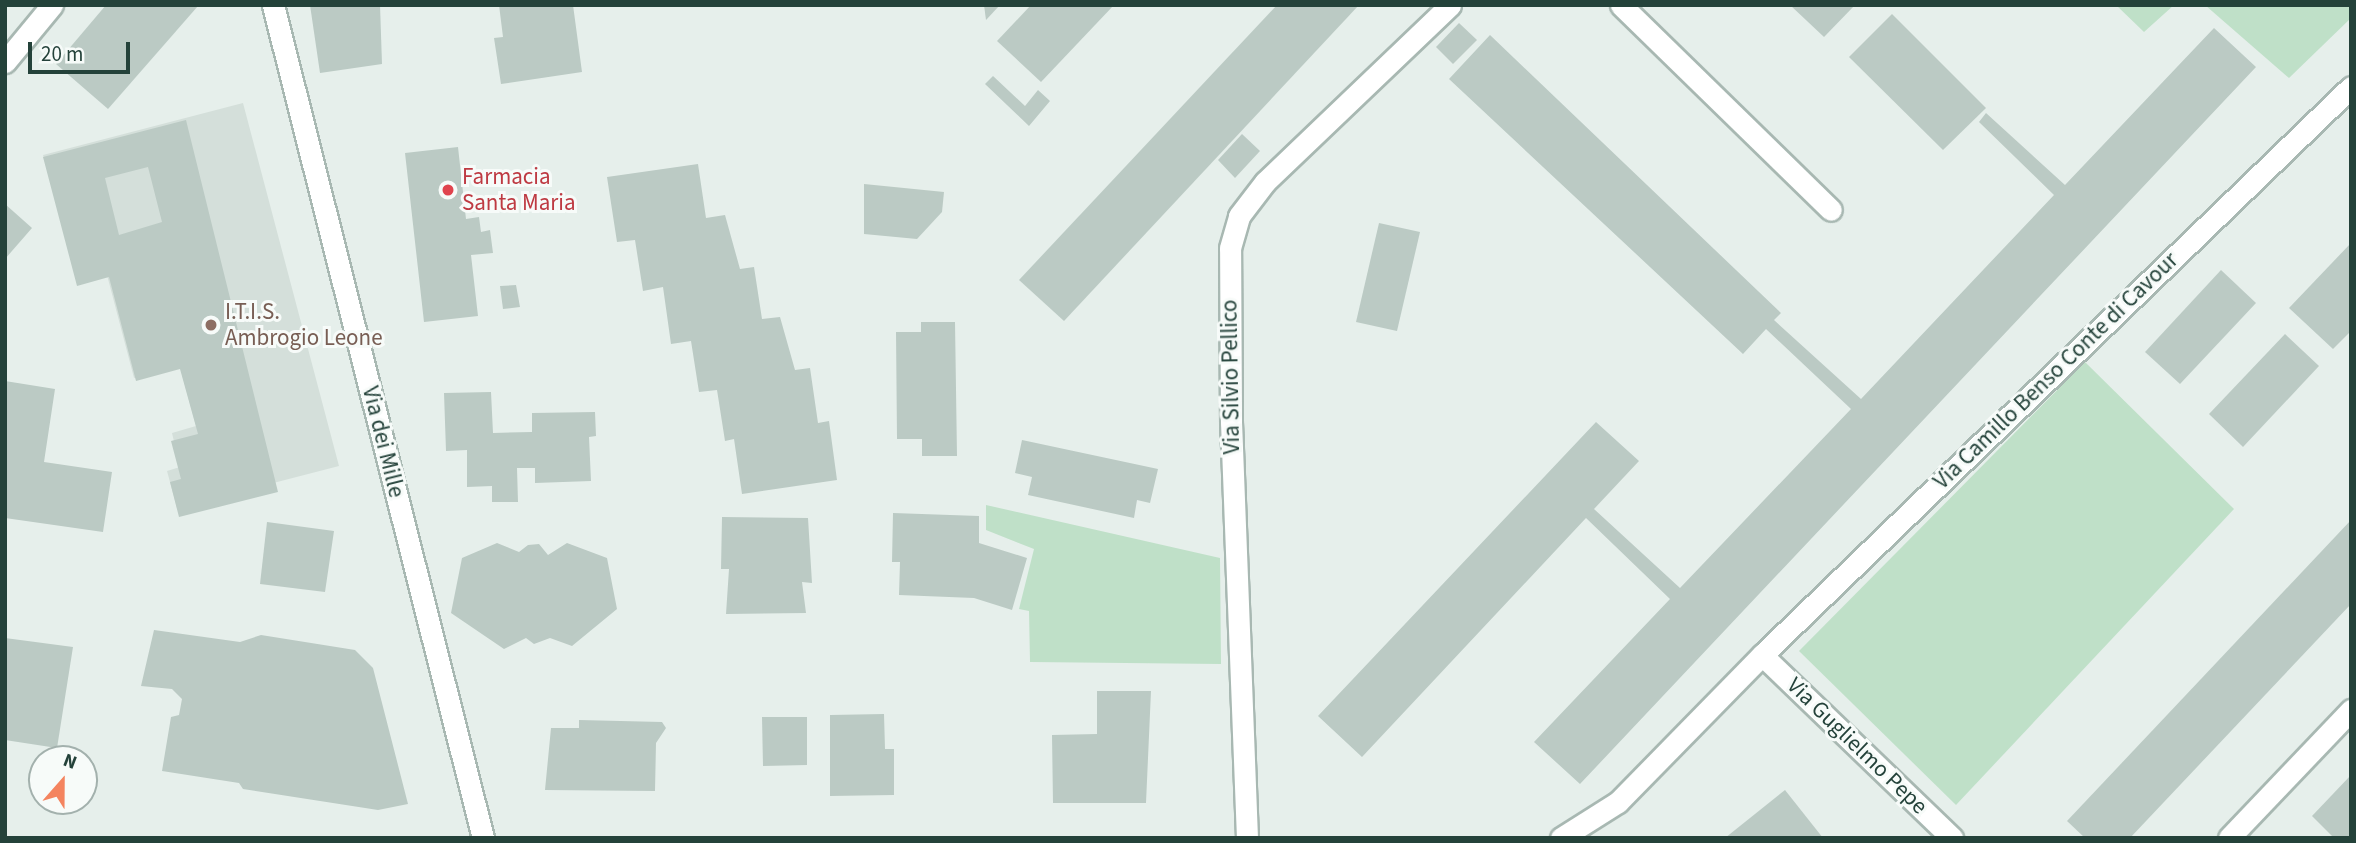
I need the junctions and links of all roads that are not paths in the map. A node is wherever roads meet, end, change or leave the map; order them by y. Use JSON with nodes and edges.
{"nodes":[{"id":1,"x":52,"y":5,"type":"edge"},
{"id":2,"x":273,"y":5,"type":"edge"},
{"id":3,"x":1450,"y":5,"type":"edge"},
{"id":4,"x":1621,"y":5,"type":"edge"},
{"id":5,"x":5,"y":62,"type":"edge"},
{"id":6,"x":2351,"y":87,"type":"edge"},
{"id":7,"x":1831,"y":210,"type":"dead end"},
{"id":8,"x":1762,"y":655,"type":"junction"},
{"id":9,"x":2351,"y":710,"type":"edge"},
{"id":10,"x":483,"y":838,"type":"edge"},
{"id":11,"x":1247,"y":838,"type":"edge"},
{"id":12,"x":1561,"y":838,"type":"edge"},
{"id":13,"x":1952,"y":838,"type":"edge"},
{"id":14,"x":2229,"y":838,"type":"edge"}],
"edges":[{"from":1,"to":5,"type":"street"},
{"from":2,"to":10,"type":"street","name":"Via dei Mille"},
{"from":3,"to":11,"type":"street","name":"Via Silvio Pellico"},
{"from":4,"to":7,"type":"street"},
{"from":6,"to":8,"type":"street","name":"Via Camillo Benso Conte di Cavour"},
{"from":8,"to":12,"type":"street","name":"Via Camillo Benso Conte di Cavour"},
{"from":8,"to":13,"type":"street","name":"Via Guglielmo Pepe"},
{"from":9,"to":14,"type":"street"}]}
